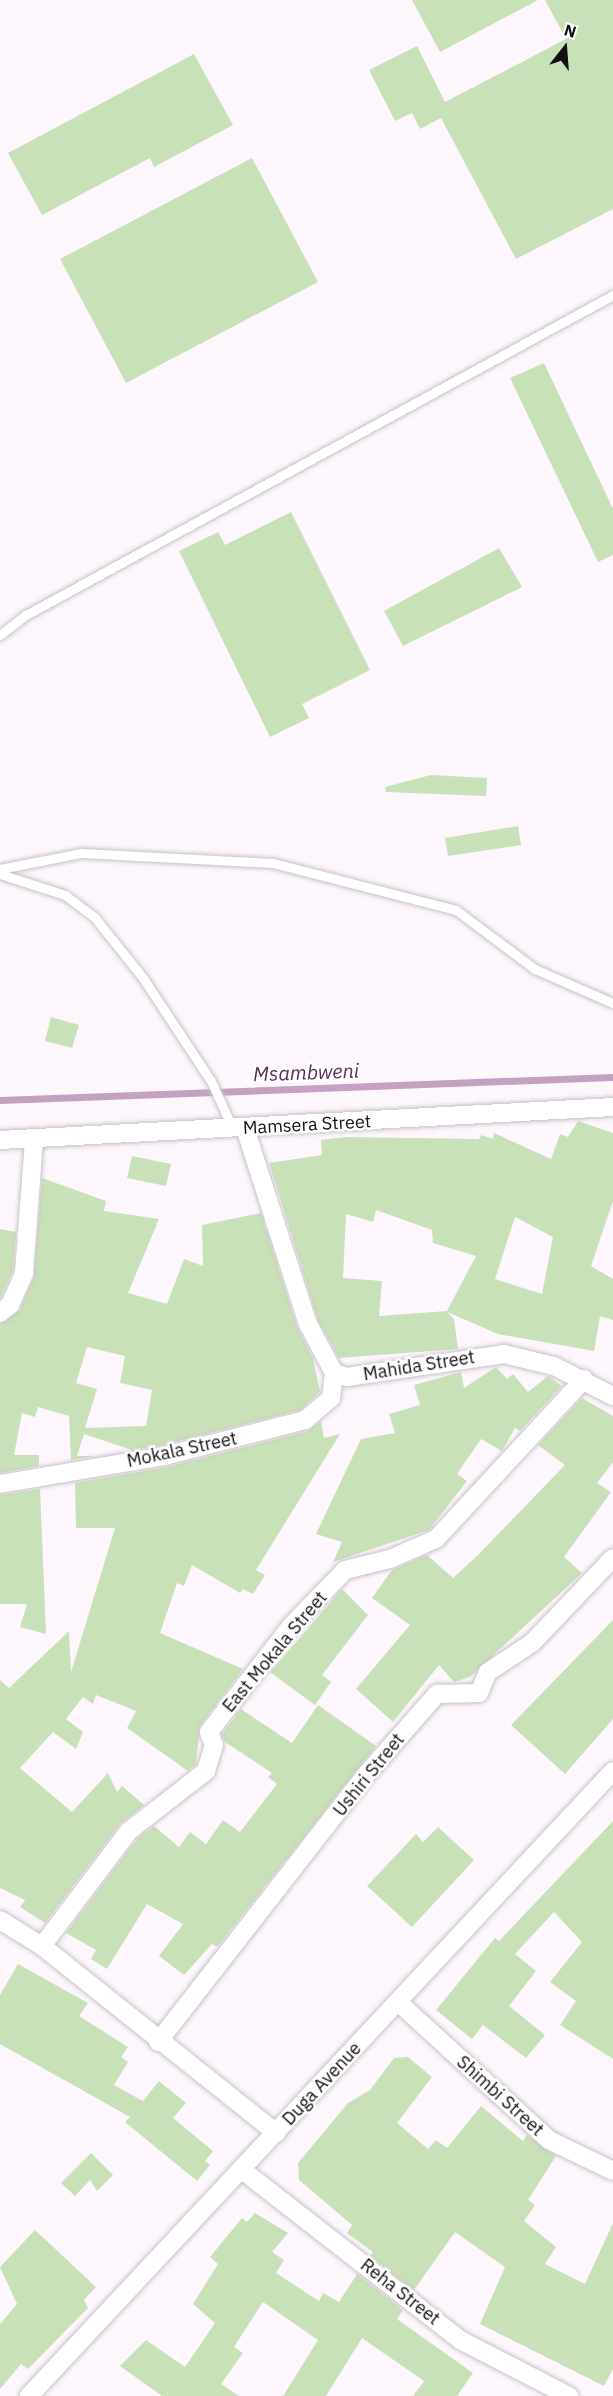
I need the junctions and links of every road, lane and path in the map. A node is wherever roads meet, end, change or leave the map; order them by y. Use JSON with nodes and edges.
{"nodes":[{"id":1,"x":613,"y":295,"type":"edge"},
{"id":2,"x":0,"y":635,"type":"edge"},
{"id":3,"x":0,"y":869,"type":"edge"},
{"id":4,"x":0,"y":874,"type":"edge"},
{"id":5,"x":613,"y":1004,"type":"edge"},
{"id":6,"x":613,"y":1107,"type":"edge"},
{"id":7,"x":239,"y":1129,"type":"junction"},
{"id":8,"x":34,"y":1139,"type":"junction"},
{"id":9,"x":0,"y":1140,"type":"edge"},
{"id":10,"x":0,"y":1313,"type":"edge"},
{"id":11,"x":334,"y":1373,"type":"junction"},
{"id":12,"x":584,"y":1379,"type":"junction"},
{"id":13,"x":613,"y":1396,"type":"edge"},
{"id":14,"x":0,"y":1484,"type":"edge"},
{"id":15,"x":613,"y":1558,"type":"edge"},
{"id":16,"x":613,"y":1771,"type":"edge"},
{"id":17,"x":0,"y":1920,"type":"edge"},
{"id":18,"x":42,"y":1946,"type":"junction"},
{"id":19,"x":399,"y":2003,"type":"junction"},
{"id":20,"x":158,"y":2042,"type":"junction"},
{"id":21,"x":276,"y":2133,"type":"junction"},
{"id":22,"x":242,"y":2170,"type":"junction"},
{"id":23,"x":613,"y":2171,"type":"edge"},
{"id":24,"x":559,"y":2394,"type":"edge"},
{"id":25,"x":29,"y":2396,"type":"edge"}],
"edges":[{"from":1,"to":2,"type":"lane"},
{"from":3,"to":5,"type":"lane"},
{"from":4,"to":7,"type":"lane"},
{"from":6,"to":7,"type":"street","name":"Mamsera Street"},
{"from":7,"to":8,"type":"street","name":"Mamsera Street"},
{"from":7,"to":11,"type":"street"},
{"from":8,"to":9,"type":"street","name":"Mamsera Street"},
{"from":8,"to":10,"type":"street"},
{"from":11,"to":12,"type":"street","name":"Mahida Street"},
{"from":11,"to":14,"type":"street","name":"Mokala Street"},
{"from":12,"to":13,"type":"street","name":"Mahida Street"},
{"from":12,"to":18,"type":"street","name":"East Mokala Street"},
{"from":15,"to":20,"type":"street","name":"Ushiri Street"},
{"from":16,"to":19,"type":"street","name":"Duga Avenue"},
{"from":17,"to":18,"type":"street"},
{"from":18,"to":20,"type":"street"},
{"from":19,"to":21,"type":"street","name":"Duga Avenue"},
{"from":19,"to":23,"type":"street","name":"Shimbi Street"},
{"from":20,"to":21,"type":"street"},
{"from":21,"to":22,"type":"street","name":"Duga Avenue"},
{"from":22,"to":24,"type":"street","name":"Reha Street"},
{"from":22,"to":25,"type":"street","name":"Duga Avenue"}]}
